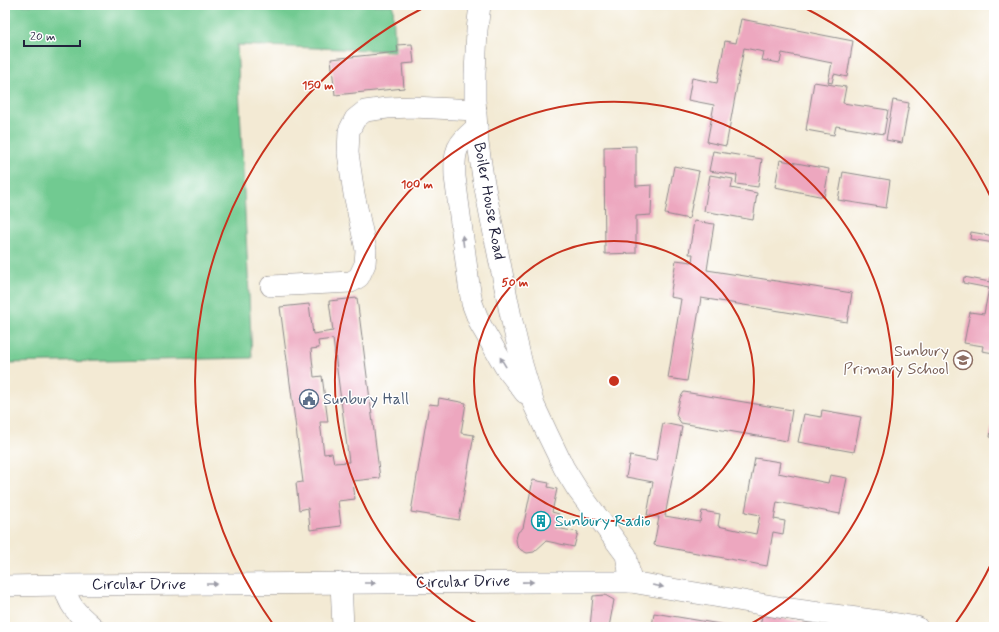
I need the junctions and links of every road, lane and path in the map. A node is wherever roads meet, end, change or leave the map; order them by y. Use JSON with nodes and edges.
{"nodes":[{"id":1,"x":480,"y":5,"type":"edge"},
{"id":2,"x":476,"y":118,"type":"junction"},
{"id":3,"x":272,"y":286,"type":"dead end"},
{"id":4,"x":534,"y":405,"type":"junction"},
{"id":5,"x":631,"y":582,"type":"junction"},
{"id":6,"x":341,"y":583,"type":"junction"},
{"id":7,"x":64,"y":585,"type":"junction"},
{"id":8,"x":5,"y":586,"type":"edge"},
{"id":9,"x":93,"y":627,"type":"edge"},
{"id":10,"x":343,"y":627,"type":"edge"},
{"id":11,"x":917,"y":627,"type":"edge"}],
"edges":[{"from":1,"to":2,"type":"street","name":"Boiler House Road"},
{"from":2,"to":3,"type":"street"},
{"from":2,"to":4,"type":"street","name":"Boiler House Road"},
{"from":4,"to":2,"type":"street","one_way":true},
{"from":4,"to":5,"type":"street","name":"Boiler House Road"},
{"from":6,"to":5,"type":"street","name":"Circular Drive","one_way":true},
{"from":5,"to":11,"type":"street","name":"Circular Drive","one_way":true},
{"from":7,"to":6,"type":"street","name":"Circular Drive","one_way":true},
{"from":6,"to":10,"type":"street"},
{"from":7,"to":8,"type":"street","name":"Circular Drive"},
{"from":7,"to":9,"type":"street"}]}
